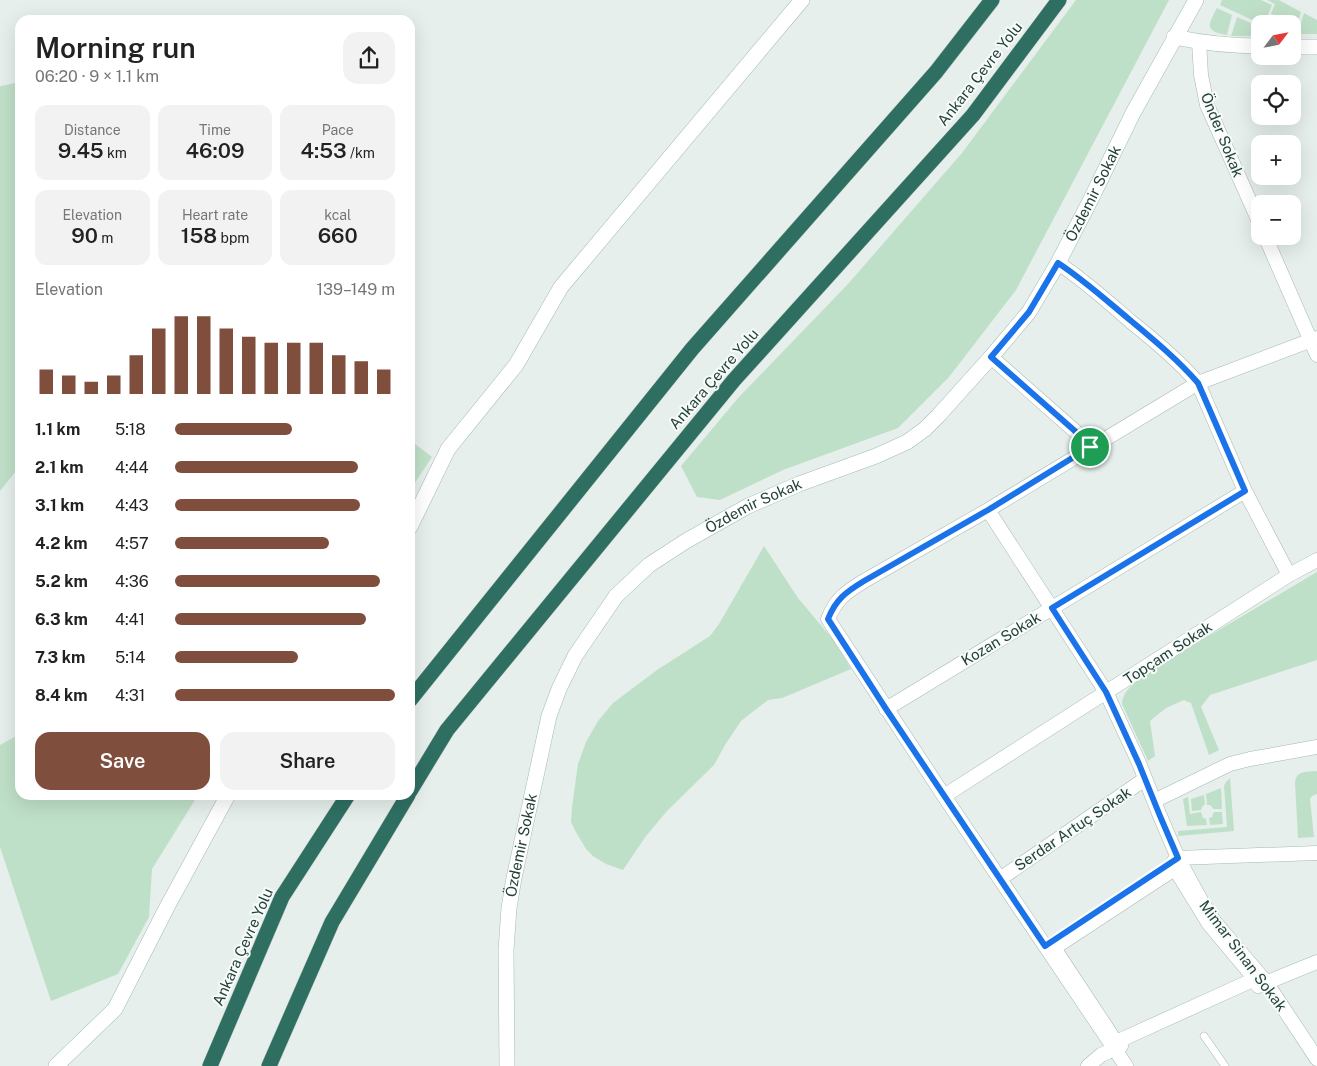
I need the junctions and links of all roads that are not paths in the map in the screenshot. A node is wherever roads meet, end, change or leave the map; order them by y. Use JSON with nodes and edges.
{"nodes":[{"id":1,"x":802,"y":0,"type":"edge"},
{"id":2,"x":992,"y":0,"type":"edge"},
{"id":3,"x":1059,"y":0,"type":"edge"},
{"id":4,"x":1196,"y":0,"type":"edge"},
{"id":5,"x":1174,"y":37,"type":"junction"},
{"id":6,"x":1199,"y":42,"type":"junction"},
{"id":7,"x":1251,"y":46,"type":"edge"},
{"id":8,"x":1301,"y":47,"type":"edge"},
{"id":9,"x":1317,"y":47,"type":"edge"},
{"id":10,"x":1251,"y":204,"type":"edge"},
{"id":11,"x":1269,"y":245,"type":"edge"},
{"id":12,"x":1058,"y":263,"type":"junction"},
{"id":13,"x":1314,"y":339,"type":"edge"},
{"id":14,"x":1317,"y":355,"type":"edge"},
{"id":15,"x":991,"y":357,"type":"junction"},
{"id":16,"x":1198,"y":383,"type":"junction"},
{"id":17,"x":1090,"y":447,"type":"junction"},
{"id":18,"x":1245,"y":491,"type":"junction"},
{"id":19,"x":988,"y":510,"type":"junction"},
{"id":20,"x":415,"y":517,"type":"edge"},
{"id":21,"x":1317,"y":560,"type":"edge"},
{"id":22,"x":1289,"y":575,"type":"junction"},
{"id":23,"x":1052,"y":608,"type":"junction"},
{"id":24,"x":1106,"y":692,"type":"junction"},
{"id":25,"x":415,"y":694,"type":"edge"},
{"id":26,"x":886,"y":709,"type":"junction"},
{"id":27,"x":1317,"y":746,"type":"edge"},
{"id":28,"x":1146,"y":779,"type":"junction"},
{"id":29,"x":415,"y":783,"type":"edge"},
{"id":30,"x":944,"y":796,"type":"junction"},
{"id":31,"x":225,"y":800,"type":"edge"},
{"id":32,"x":345,"y":800,"type":"edge"},
{"id":33,"x":405,"y":800,"type":"edge"},
{"id":34,"x":1154,"y":801,"type":"junction"},
{"id":35,"x":1317,"y":853,"type":"edge"},
{"id":36,"x":1178,"y":858,"type":"junction"},
{"id":37,"x":1000,"y":879,"type":"junction"},
{"id":38,"x":1045,"y":946,"type":"junction"},
{"id":39,"x":1317,"y":962,"type":"edge"},
{"id":40,"x":1260,"y":981,"type":"junction"},
{"id":41,"x":1204,"y":1036,"type":"dead end"},
{"id":42,"x":1114,"y":1049,"type":"junction"},
{"id":43,"x":1317,"y":1059,"type":"edge"},
{"id":44,"x":56,"y":1066,"type":"edge"},
{"id":45,"x":210,"y":1066,"type":"edge"},
{"id":46,"x":269,"y":1066,"type":"edge"},
{"id":47,"x":507,"y":1066,"type":"edge"},
{"id":48,"x":1088,"y":1066,"type":"edge"},
{"id":49,"x":1126,"y":1066,"type":"edge"},
{"id":50,"x":1225,"y":1066,"type":"edge"}],
"edges":[{"from":1,"to":20,"type":"street"},
{"from":2,"to":25,"type":"highway"},
{"from":3,"to":29,"type":"highway","name":"Ankara Çevre Yolu"},
{"from":4,"to":5,"type":"street","name":"Özdemir Sokak"},
{"from":5,"to":6,"type":"street"},
{"from":5,"to":12,"type":"street","name":"Özdemir Sokak"},
{"from":6,"to":7,"type":"street"},
{"from":6,"to":10,"type":"street","name":"Önder Sokak"},
{"from":8,"to":9,"type":"street"},
{"from":11,"to":13,"type":"street"},
{"from":12,"to":15,"type":"street","name":"Özdemir Sokak"},
{"from":12,"to":16,"type":"street"},
{"from":13,"to":14,"type":"street"},
{"from":13,"to":16,"type":"street"},
{"from":15,"to":17,"type":"street"},
{"from":15,"to":47,"type":"street","name":"Özdemir Sokak"},
{"from":16,"to":17,"type":"street"},
{"from":16,"to":18,"type":"street"},
{"from":17,"to":19,"type":"street"},
{"from":18,"to":22,"type":"street"},
{"from":18,"to":23,"type":"street","name":"Kozan Sokak"},
{"from":19,"to":23,"type":"street","name":"Mimar Sinan Sokak"},
{"from":19,"to":26,"type":"street"},
{"from":21,"to":22,"type":"street","name":"Topçam Sokak"},
{"from":22,"to":24,"type":"street","name":"Topçam Sokak"},
{"from":23,"to":24,"type":"street","name":"Mimar Sinan Sokak"},
{"from":23,"to":26,"type":"street","name":"Kozan Sokak"},
{"from":24,"to":28,"type":"street","name":"Mimar Sinan Sokak"},
{"from":24,"to":30,"type":"street","name":"Topçam Sokak"},
{"from":26,"to":30,"type":"street"},
{"from":27,"to":34,"type":"street","name":"Serdar Artuç Sokak"},
{"from":28,"to":34,"type":"street","name":"Mimar Sinan Sokak"},
{"from":28,"to":37,"type":"street","name":"Serdar Artuç Sokak"},
{"from":30,"to":37,"type":"street"},
{"from":31,"to":44,"type":"street"},
{"from":32,"to":45,"type":"highway","name":"Ankara Çevre Yolu"},
{"from":33,"to":46,"type":"highway"},
{"from":34,"to":36,"type":"street","name":"Mimar Sinan Sokak"},
{"from":35,"to":36,"type":"street"},
{"from":36,"to":38,"type":"street"},
{"from":36,"to":40,"type":"street","name":"Mimar Sinan Sokak"},
{"from":37,"to":38,"type":"street"},
{"from":38,"to":42,"type":"street"},
{"from":39,"to":40,"type":"street"},
{"from":40,"to":40,"type":"street"},
{"from":40,"to":42,"type":"street"},
{"from":40,"to":43,"type":"street","name":"Mimar Sinan Sokak"},
{"from":41,"to":50,"type":"lane"},
{"from":42,"to":48,"type":"street"},
{"from":42,"to":49,"type":"street"}]}
